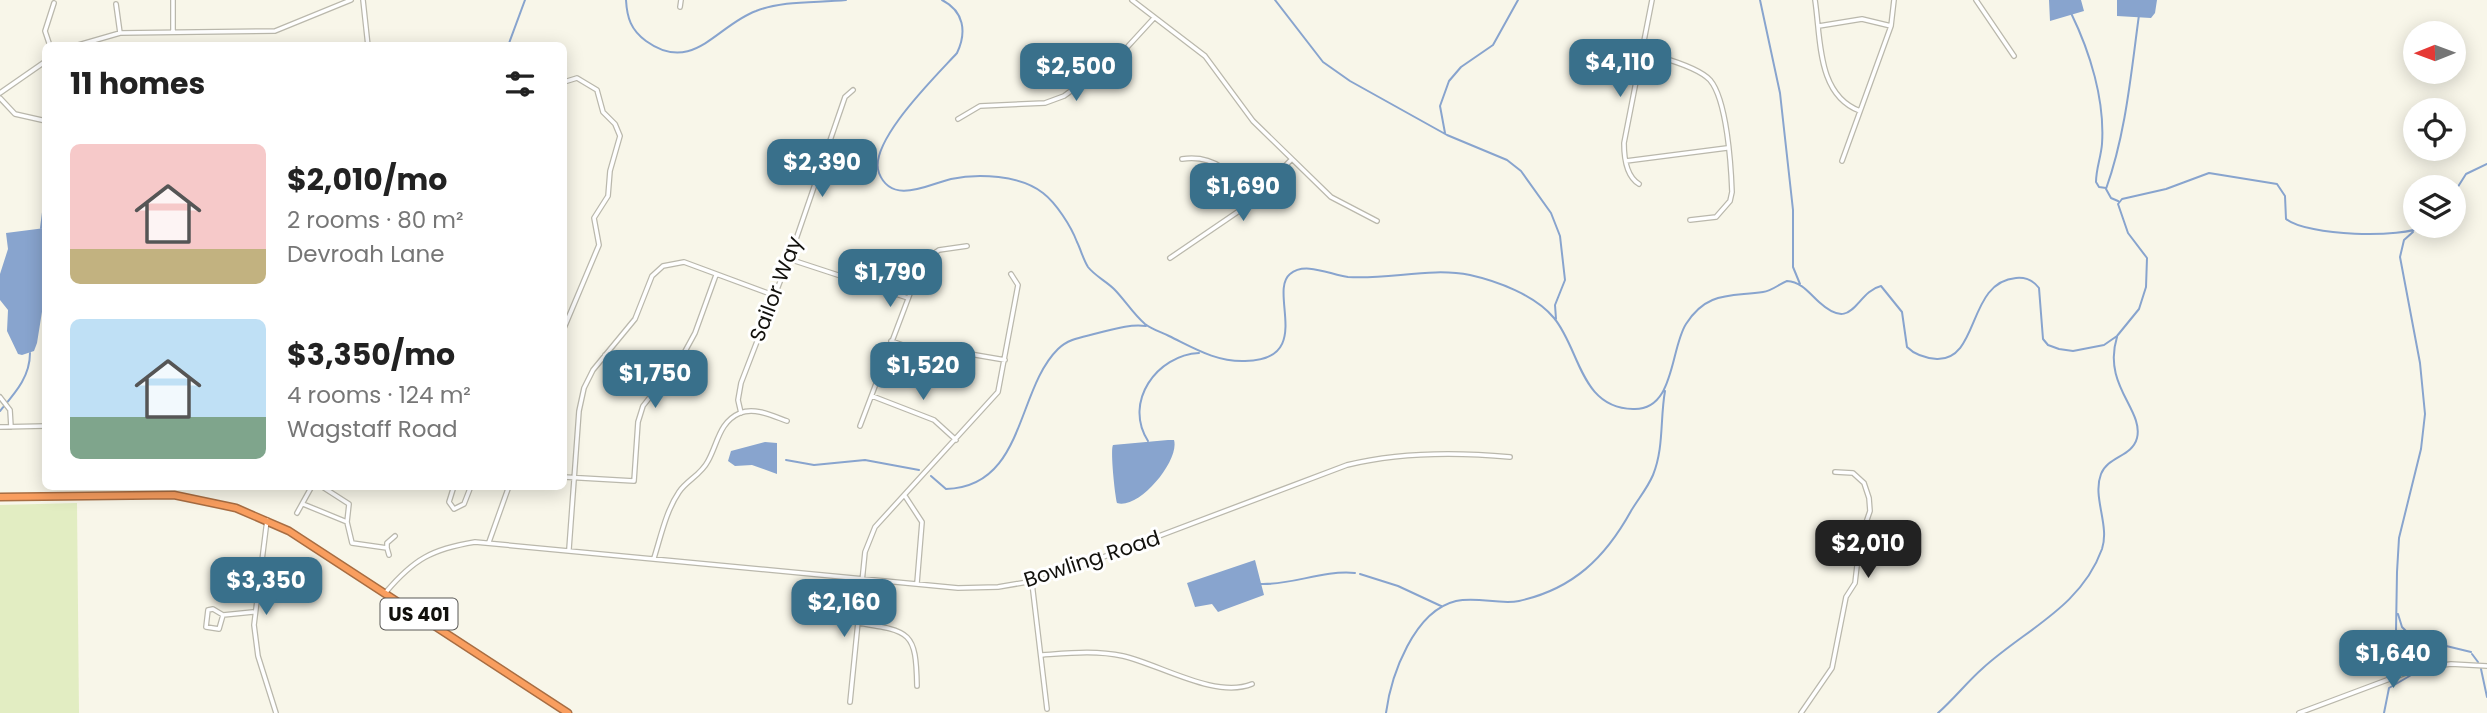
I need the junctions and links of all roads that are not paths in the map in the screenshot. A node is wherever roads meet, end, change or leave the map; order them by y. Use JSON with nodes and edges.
{"nodes":[{"id":1,"x":173,"y":0,"type":"edge"},
{"id":2,"x":351,"y":0,"type":"edge"},
{"id":3,"x":363,"y":0,"type":"edge"},
{"id":4,"x":681,"y":0,"type":"edge"},
{"id":5,"x":1132,"y":0,"type":"edge"},
{"id":6,"x":1652,"y":0,"type":"edge"},
{"id":7,"x":1815,"y":0,"type":"edge"},
{"id":8,"x":1894,"y":0,"type":"edge"},
{"id":9,"x":1976,"y":0,"type":"edge"},
{"id":10,"x":54,"y":3,"type":"dead end"},
{"id":11,"x":116,"y":4,"type":"dead end"},
{"id":12,"x":680,"y":7,"type":"dead end"},
{"id":13,"x":1154,"y":18,"type":"junction"},
{"id":14,"x":1819,"y":26,"type":"junction"},
{"id":15,"x":1891,"y":26,"type":"junction"},
{"id":16,"x":173,"y":32,"type":"junction"},
{"id":17,"x":120,"y":33,"type":"junction"},
{"id":18,"x":49,"y":42,"type":"edge"},
{"id":19,"x":89,"y":42,"type":"edge"},
{"id":20,"x":368,"y":42,"type":"edge"},
{"id":21,"x":1602,"y":44,"type":"dead end"},
{"id":22,"x":1641,"y":51,"type":"junction"},
{"id":23,"x":2014,"y":56,"type":"dead end"},
{"id":24,"x":42,"y":64,"type":"edge"},
{"id":25,"x":567,"y":81,"type":"edge"},
{"id":26,"x":853,"y":90,"type":"dead end"},
{"id":27,"x":0,"y":96,"type":"edge"},
{"id":28,"x":1860,"y":111,"type":"junction"},
{"id":29,"x":958,"y":119,"type":"dead end"},
{"id":30,"x":42,"y":120,"type":"edge"},
{"id":31,"x":1727,"y":148,"type":"junction"},
{"id":32,"x":1182,"y":159,"type":"dead end"},
{"id":33,"x":1291,"y":160,"type":"junction"},
{"id":34,"x":1626,"y":161,"type":"junction"},
{"id":35,"x":1843,"y":161,"type":"dead end"},
{"id":36,"x":789,"y":163,"type":"dead end"},
{"id":37,"x":817,"y":174,"type":"junction"},
{"id":38,"x":1639,"y":184,"type":"dead end"},
{"id":39,"x":1251,"y":198,"type":"junction"},
{"id":40,"x":1690,"y":220,"type":"dead end"},
{"id":41,"x":1377,"y":221,"type":"dead end"},
{"id":42,"x":967,"y":246,"type":"dead end"},
{"id":43,"x":1170,"y":258,"type":"dead end"},
{"id":44,"x":789,"y":259,"type":"junction"},
{"id":45,"x":716,"y":274,"type":"junction"},
{"id":46,"x":1011,"y":274,"type":"dead end"},
{"id":47,"x":773,"y":295,"type":"junction"},
{"id":48,"x":908,"y":298,"type":"junction"},
{"id":49,"x":567,"y":321,"type":"edge"},
{"id":50,"x":891,"y":341,"type":"junction"},
{"id":51,"x":605,"y":355,"type":"junction"},
{"id":52,"x":1005,"y":360,"type":"junction"},
{"id":53,"x":651,"y":394,"type":"junction"},
{"id":54,"x":872,"y":396,"type":"junction"},
{"id":55,"x":0,"y":397,"type":"edge"},
{"id":56,"x":741,"y":413,"type":"junction"},
{"id":57,"x":787,"y":421,"type":"dead end"},
{"id":58,"x":11,"y":426,"type":"junction"},
{"id":59,"x":42,"y":426,"type":"edge"},
{"id":60,"x":860,"y":426,"type":"dead end"},
{"id":61,"x":0,"y":427,"type":"edge"},
{"id":62,"x":956,"y":440,"type":"junction"},
{"id":63,"x":1510,"y":457,"type":"dead end"},
{"id":64,"x":1835,"y":472,"type":"dead end"},
{"id":65,"x":567,"y":477,"type":"edge"},
{"id":66,"x":575,"y":477,"type":"junction"},
{"id":67,"x":124,"y":490,"type":"edge"},
{"id":68,"x":310,"y":490,"type":"edge"},
{"id":69,"x":327,"y":490,"type":"edge"},
{"id":70,"x":453,"y":490,"type":"edge"},
{"id":71,"x":469,"y":490,"type":"edge"},
{"id":72,"x":507,"y":490,"type":"edge"},
{"id":73,"x":123,"y":495,"type":"junction"},
{"id":74,"x":905,"y":496,"type":"junction"},
{"id":75,"x":0,"y":498,"type":"edge"},
{"id":76,"x":303,"y":505,"type":"junction"},
{"id":77,"x":297,"y":513,"type":"dead end"},
{"id":78,"x":267,"y":520,"type":"junction"},
{"id":79,"x":347,"y":522,"type":"junction"},
{"id":80,"x":395,"y":537,"type":"dead end"},
{"id":81,"x":489,"y":542,"type":"junction"},
{"id":82,"x":387,"y":548,"type":"junction"},
{"id":83,"x":569,"y":549,"type":"junction"},
{"id":84,"x":389,"y":555,"type":"dead end"},
{"id":85,"x":654,"y":558,"type":"junction"},
{"id":86,"x":863,"y":578,"type":"junction"},
{"id":87,"x":1032,"y":583,"type":"junction"},
{"id":88,"x":917,"y":584,"type":"junction"},
{"id":89,"x":386,"y":592,"type":"junction"},
{"id":90,"x":253,"y":612,"type":"junction"},
{"id":91,"x":223,"y":615,"type":"junction"},
{"id":92,"x":859,"y":623,"type":"junction"},
{"id":93,"x":1042,"y":655,"type":"junction"},
{"id":94,"x":2487,"y":666,"type":"edge"},
{"id":95,"x":1252,"y":684,"type":"dead end"},
{"id":96,"x":917,"y":686,"type":"dead end"},
{"id":97,"x":850,"y":702,"type":"dead end"},
{"id":98,"x":1047,"y":709,"type":"dead end"},
{"id":99,"x":276,"y":713,"type":"edge"},
{"id":100,"x":568,"y":713,"type":"edge"},
{"id":101,"x":1801,"y":713,"type":"edge"},
{"id":102,"x":2299,"y":713,"type":"edge"}],
"edges":[{"from":1,"to":16,"type":"street"},
{"from":2,"to":16,"type":"street"},
{"from":3,"to":20,"type":"street"},
{"from":4,"to":12,"type":"street"},
{"from":5,"to":13,"type":"street"},
{"from":6,"to":22,"type":"street"},
{"from":7,"to":14,"type":"street"},
{"from":8,"to":15,"type":"street"},
{"from":9,"to":23,"type":"street"},
{"from":10,"to":18,"type":"street"},
{"from":11,"to":17,"type":"street"},
{"from":13,"to":29,"type":"street"},
{"from":13,"to":33,"type":"street"},
{"from":14,"to":15,"type":"street"},
{"from":14,"to":28,"type":"street"},
{"from":15,"to":28,"type":"street"},
{"from":16,"to":17,"type":"street"},
{"from":17,"to":19,"type":"street"},
{"from":21,"to":22,"type":"street"},
{"from":22,"to":31,"type":"street"},
{"from":22,"to":34,"type":"street"},
{"from":24,"to":27,"type":"street"},
{"from":25,"to":49,"type":"street"},
{"from":26,"to":37,"type":"street","name":"Sailor Way"},
{"from":27,"to":30,"type":"street"},
{"from":28,"to":35,"type":"street"},
{"from":31,"to":34,"type":"street"},
{"from":31,"to":40,"type":"street"},
{"from":32,"to":39,"type":"street"},
{"from":33,"to":39,"type":"street"},
{"from":33,"to":41,"type":"street"},
{"from":34,"to":38,"type":"street"},
{"from":36,"to":37,"type":"street"},
{"from":37,"to":44,"type":"street","name":"Sailor Way"},
{"from":39,"to":43,"type":"street"},
{"from":42,"to":48,"type":"street"},
{"from":44,"to":47,"type":"street","name":"Sailor Way"},
{"from":44,"to":48,"type":"street"},
{"from":45,"to":47,"type":"street"},
{"from":45,"to":51,"type":"street"},
{"from":45,"to":53,"type":"street"},
{"from":46,"to":52,"type":"street"},
{"from":47,"to":56,"type":"street","name":"Sailor Way"},
{"from":48,"to":50,"type":"street"},
{"from":50,"to":52,"type":"street"},
{"from":50,"to":54,"type":"street"},
{"from":51,"to":53,"type":"street"},
{"from":51,"to":66,"type":"street"},
{"from":52,"to":62,"type":"street"},
{"from":53,"to":66,"type":"street"},
{"from":54,"to":60,"type":"street"},
{"from":54,"to":62,"type":"street"},
{"from":55,"to":58,"type":"street"},
{"from":56,"to":57,"type":"street"},
{"from":56,"to":85,"type":"street"},
{"from":58,"to":59,"type":"street"},
{"from":58,"to":61,"type":"street"},
{"from":62,"to":74,"type":"street"},
{"from":63,"to":87,"type":"street","name":"Bowling Road"},
{"from":64,"to":101,"type":"street"},
{"from":65,"to":66,"type":"street"},
{"from":66,"to":83,"type":"street"},
{"from":67,"to":73,"type":"street"},
{"from":68,"to":76,"type":"street"},
{"from":69,"to":79,"type":"street"},
{"from":70,"to":71,"type":"street"},
{"from":72,"to":81,"type":"street"},
{"from":73,"to":75,"type":"highway","number":"US 401"},
{"from":73,"to":78,"type":"highway","number":"US 401"},
{"from":74,"to":86,"type":"street"},
{"from":74,"to":88,"type":"street"},
{"from":76,"to":77,"type":"street"},
{"from":76,"to":79,"type":"street"},
{"from":78,"to":89,"type":"highway","number":"US 401"},
{"from":78,"to":90,"type":"street"},
{"from":79,"to":82,"type":"street"},
{"from":80,"to":82,"type":"street"},
{"from":81,"to":83,"type":"street","name":"Bowling Road"},
{"from":81,"to":89,"type":"street","name":"Bowling Road"},
{"from":82,"to":84,"type":"street"},
{"from":83,"to":85,"type":"street","name":"Bowling Road"},
{"from":85,"to":86,"type":"street","name":"Bowling Road"},
{"from":86,"to":88,"type":"street","name":"Bowling Road"},
{"from":86,"to":92,"type":"street"},
{"from":87,"to":88,"type":"street","name":"Bowling Road"},
{"from":87,"to":93,"type":"street"},
{"from":89,"to":100,"type":"highway","number":"US 401"},
{"from":90,"to":91,"type":"street"},
{"from":90,"to":99,"type":"street"},
{"from":91,"to":91,"type":"street"},
{"from":92,"to":96,"type":"street"},
{"from":92,"to":97,"type":"street"},
{"from":93,"to":95,"type":"street"},
{"from":93,"to":98,"type":"street"},
{"from":94,"to":102,"type":"street"}]}
